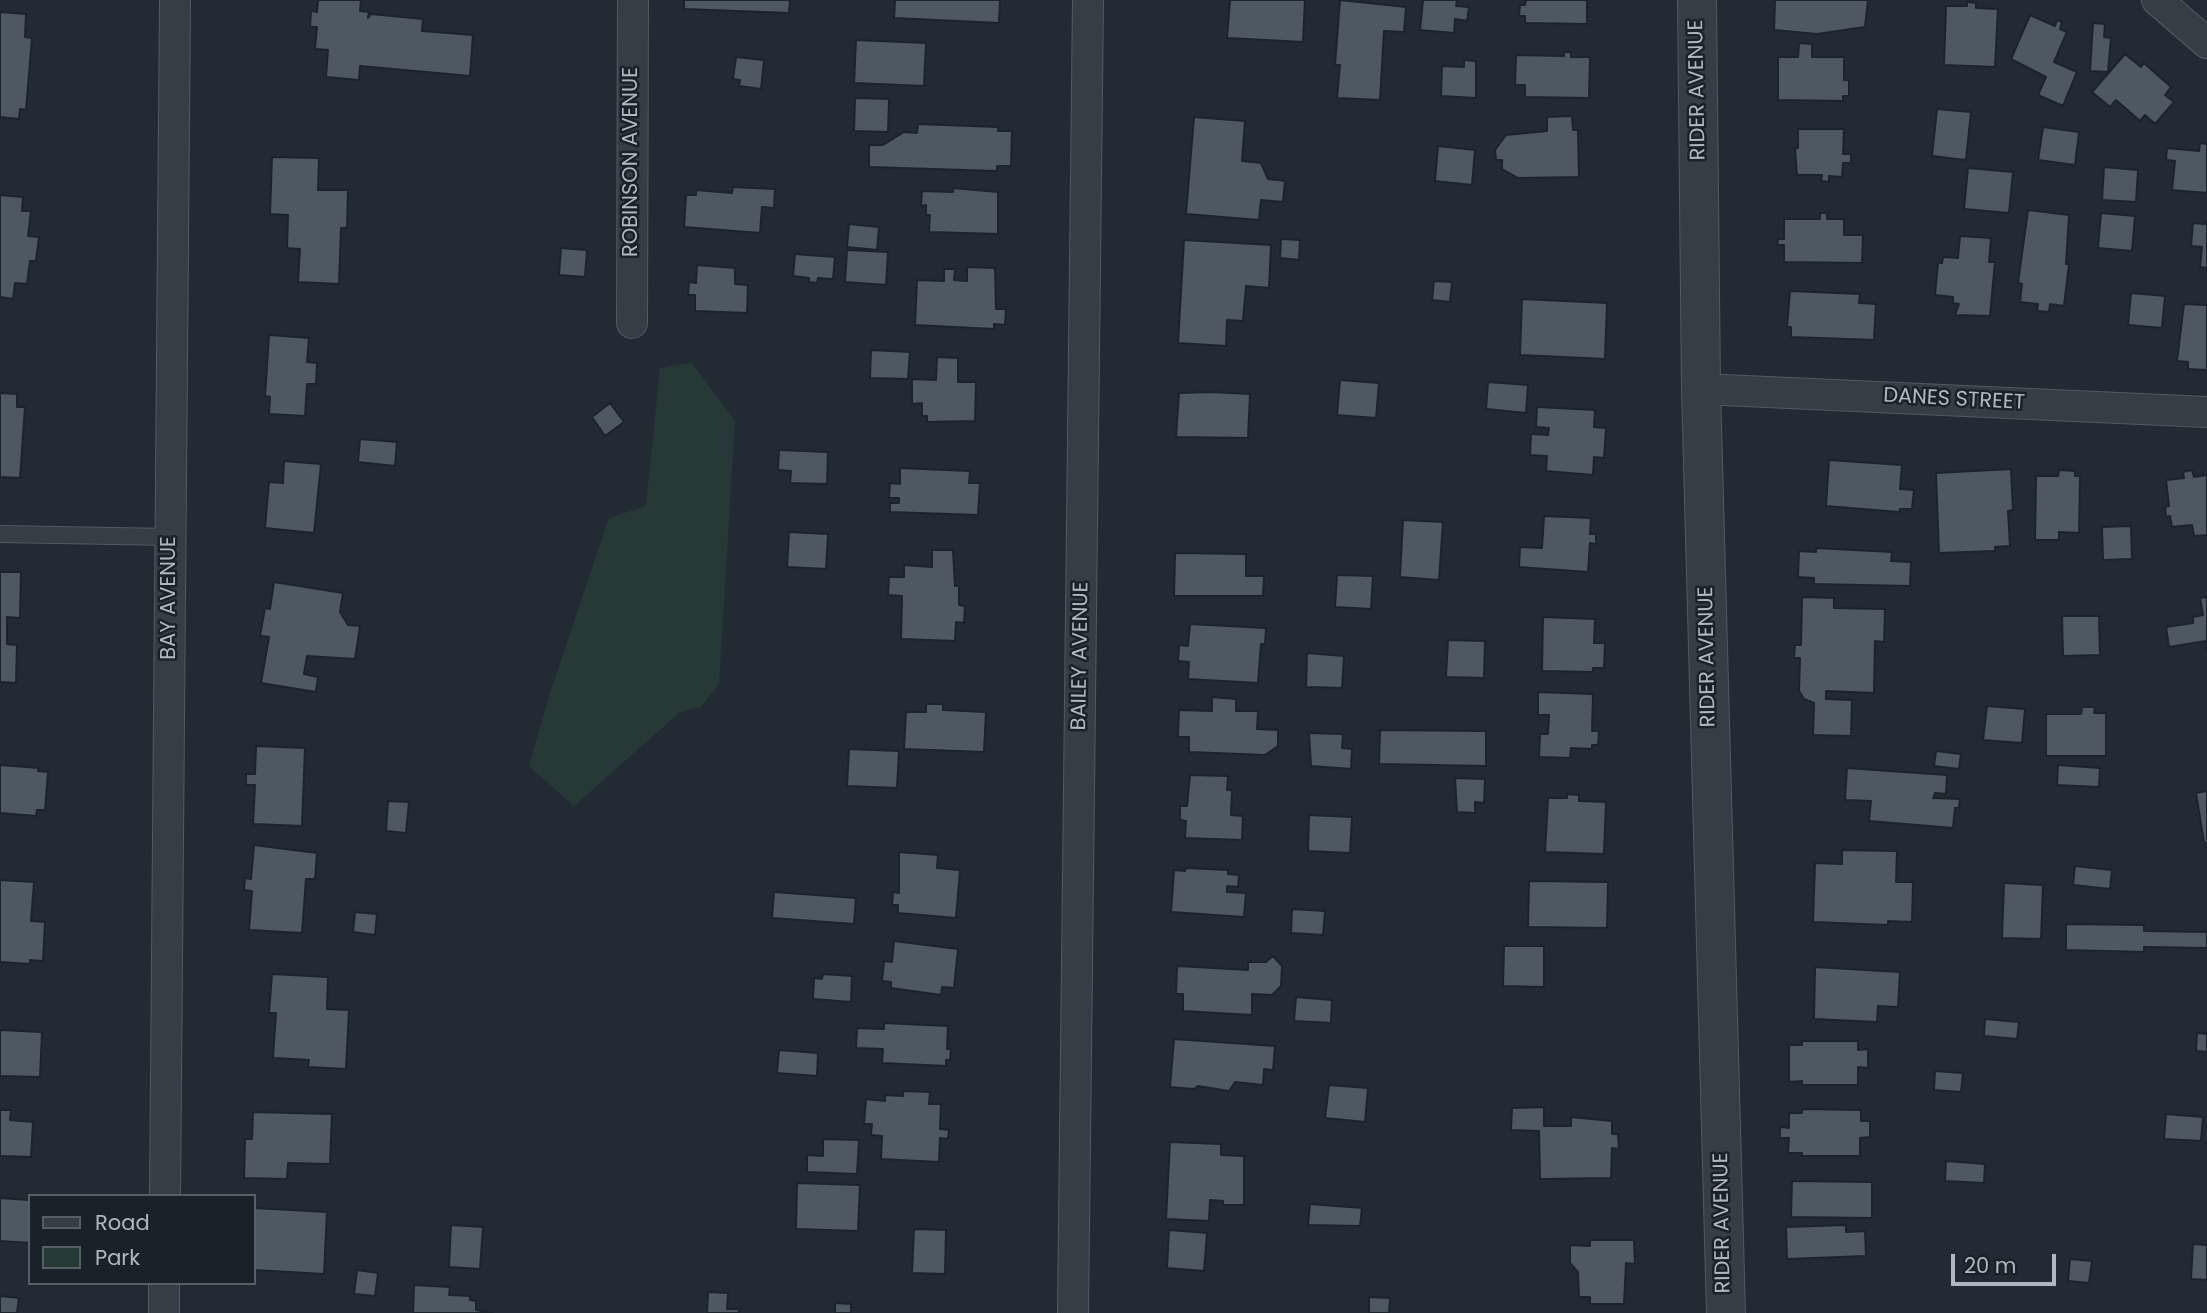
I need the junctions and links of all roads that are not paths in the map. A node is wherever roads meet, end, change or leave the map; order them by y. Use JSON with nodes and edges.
{"nodes":[{"id":1,"x":175,"y":0,"type":"edge"},
{"id":2,"x":633,"y":0,"type":"edge"},
{"id":3,"x":1088,"y":0,"type":"edge"},
{"id":4,"x":1697,"y":0,"type":"edge"},
{"id":5,"x":2157,"y":0,"type":"edge"},
{"id":6,"x":2207,"y":43,"type":"edge"},
{"id":7,"x":632,"y":323,"type":"dead end"},
{"id":8,"x":1701,"y":389,"type":"junction"},
{"id":9,"x":2207,"y":412,"type":"edge"},
{"id":10,"x":0,"y":534,"type":"edge"},
{"id":11,"x":171,"y":537,"type":"junction"},
{"id":12,"x":165,"y":1194,"type":"edge"},
{"id":13,"x":164,"y":1285,"type":"edge"},
{"id":14,"x":164,"y":1313,"type":"edge"},
{"id":15,"x":1073,"y":1313,"type":"edge"},
{"id":16,"x":1726,"y":1313,"type":"edge"}],
"edges":[{"from":1,"to":11,"type":"street","name":"BAY AVENUE"},
{"from":2,"to":7,"type":"street","name":"ROBINSON AVENUE"},
{"from":3,"to":15,"type":"street","name":"BAILEY AVENUE"},
{"from":4,"to":8,"type":"street","name":"RIDER AVENUE"},
{"from":5,"to":6,"type":"street"},
{"from":8,"to":9,"type":"street","name":"DANES STREET"},
{"from":8,"to":16,"type":"street","name":"RIDER AVENUE"},
{"from":10,"to":11,"type":"lane"},
{"from":11,"to":12,"type":"street","name":"BAY AVENUE"},
{"from":13,"to":14,"type":"street"}]}
